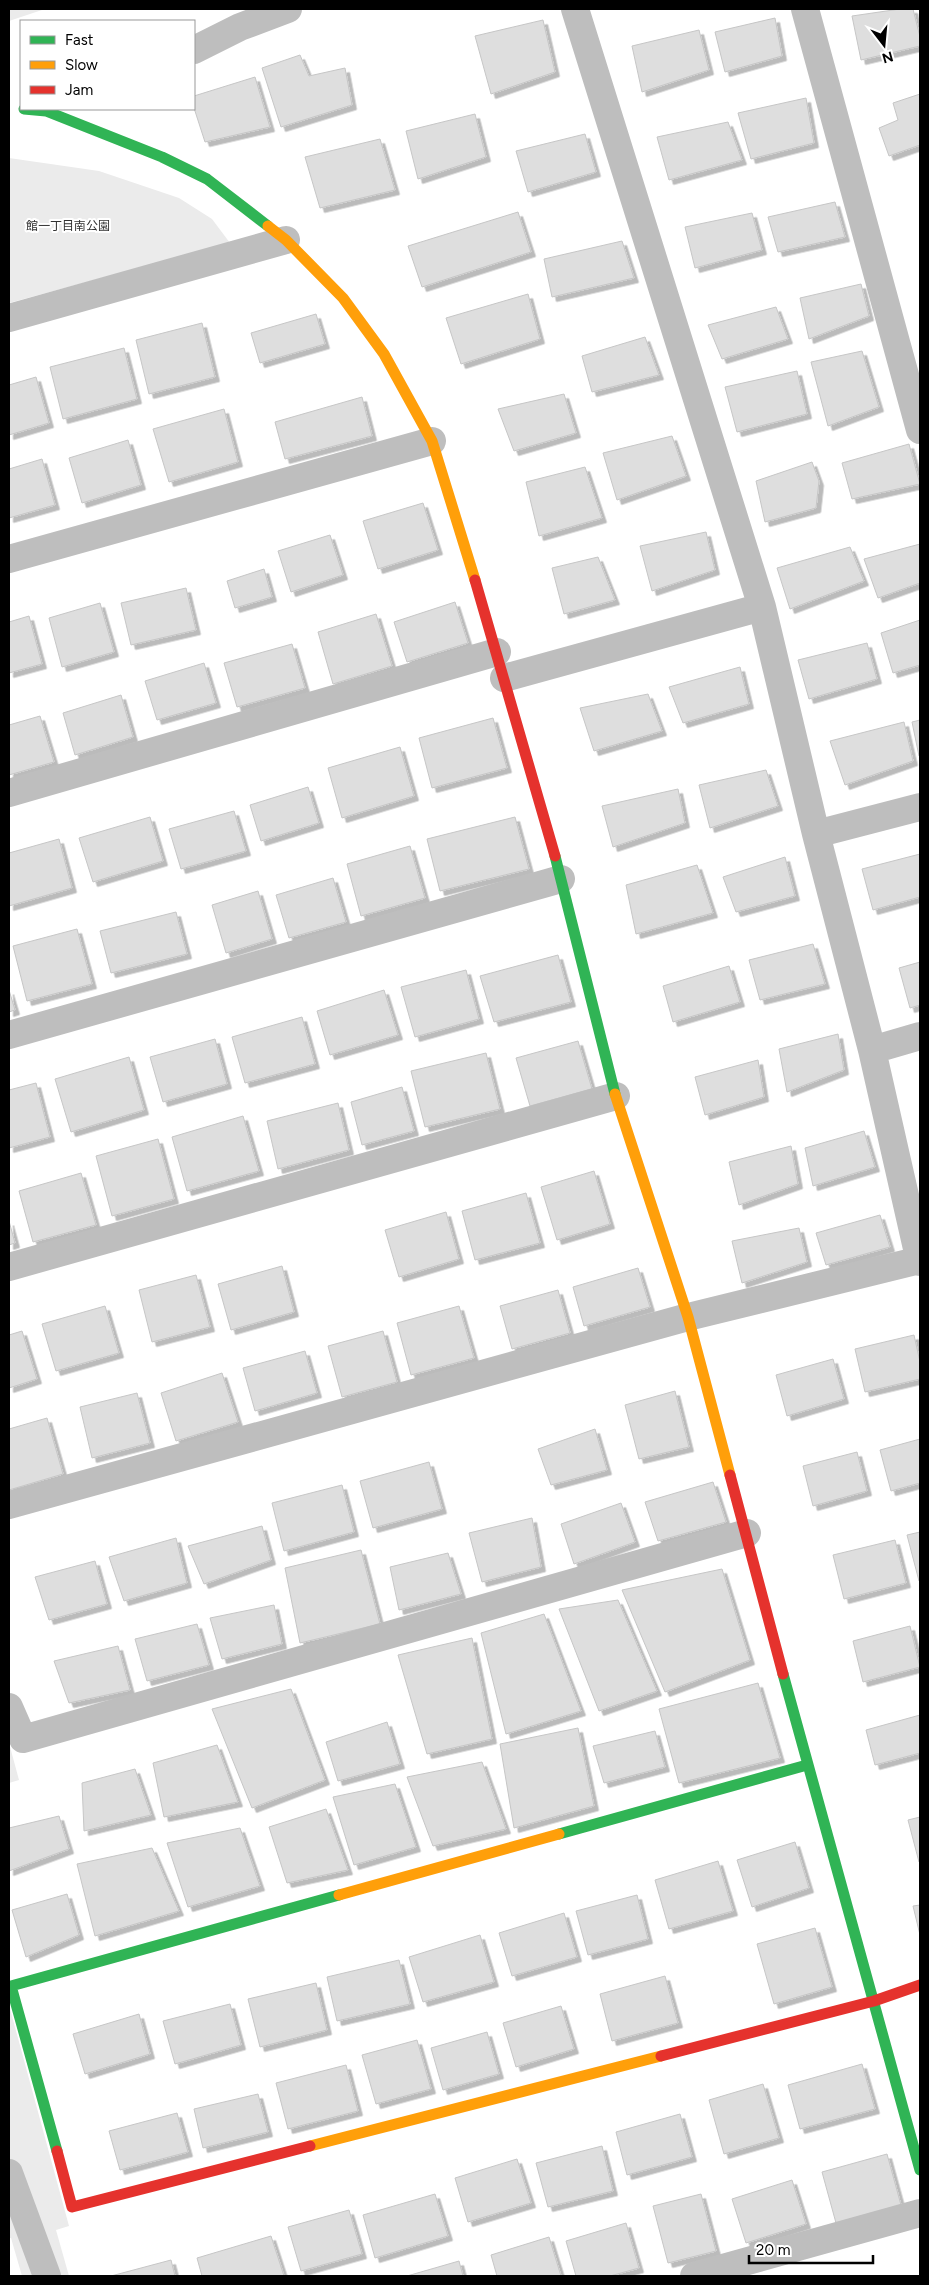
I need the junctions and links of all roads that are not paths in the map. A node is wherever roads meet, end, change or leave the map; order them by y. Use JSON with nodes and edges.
{"nodes":[{"id":1,"x":288,"y":9,"type":"edge"},
{"id":2,"x":575,"y":9,"type":"edge"},
{"id":3,"x":805,"y":9,"type":"edge"},
{"id":4,"x":195,"y":50,"type":"edge"},
{"id":5,"x":34,"y":110,"type":"edge"},
{"id":6,"x":286,"y":240,"type":"junction"},
{"id":7,"x":9,"y":318,"type":"edge"},
{"id":8,"x":920,"y":430,"type":"edge"},
{"id":9,"x":432,"y":441,"type":"junction"},
{"id":10,"x":9,"y":559,"type":"edge"},
{"id":11,"x":762,"y":607,"type":"junction"},
{"id":12,"x":497,"y":652,"type":"junction"},
{"id":13,"x":504,"y":678,"type":"junction"},
{"id":14,"x":9,"y":793,"type":"edge"},
{"id":15,"x":920,"y":807,"type":"edge"},
{"id":16,"x":816,"y":834,"type":"junction"},
{"id":17,"x":561,"y":879,"type":"junction"},
{"id":18,"x":9,"y":1035,"type":"edge"},
{"id":19,"x":920,"y":1036,"type":"edge"},
{"id":20,"x":872,"y":1050,"type":"junction"},
{"id":21,"x":616,"y":1096,"type":"junction"},
{"id":22,"x":920,"y":1261,"type":"edge"},
{"id":23,"x":9,"y":1267,"type":"edge"},
{"id":24,"x":688,"y":1317,"type":"junction"},
{"id":25,"x":9,"y":1506,"type":"edge"},
{"id":26,"x":747,"y":1533,"type":"junction"},
{"id":27,"x":9,"y":1707,"type":"edge"},
{"id":28,"x":806,"y":1765,"type":"junction"},
{"id":29,"x":920,"y":1985,"type":"edge"},
{"id":30,"x":874,"y":2001,"type":"junction"},
{"id":31,"x":920,"y":2170,"type":"edge"},
{"id":32,"x":9,"y":2173,"type":"edge"},
{"id":33,"x":920,"y":2213,"type":"edge"},
{"id":34,"x":47,"y":2276,"type":"edge"},
{"id":35,"x":694,"y":2276,"type":"edge"}],
"edges":[{"from":1,"to":4,"type":"street"},
{"from":2,"to":11,"type":"street"},
{"from":3,"to":8,"type":"street"},
{"from":5,"to":6,"type":"street"},
{"from":6,"to":7,"type":"street"},
{"from":6,"to":9,"type":"street"},
{"from":9,"to":10,"type":"street"},
{"from":9,"to":12,"type":"street"},
{"from":11,"to":13,"type":"street"},
{"from":11,"to":16,"type":"street"},
{"from":12,"to":13,"type":"street"},
{"from":12,"to":14,"type":"street"},
{"from":13,"to":17,"type":"street"},
{"from":15,"to":16,"type":"street"},
{"from":16,"to":20,"type":"street"},
{"from":17,"to":18,"type":"street"},
{"from":17,"to":21,"type":"street"},
{"from":19,"to":20,"type":"street"},
{"from":20,"to":22,"type":"street"},
{"from":21,"to":23,"type":"street"},
{"from":21,"to":24,"type":"street"},
{"from":22,"to":24,"type":"street"},
{"from":24,"to":25,"type":"street"},
{"from":24,"to":26,"type":"street"},
{"from":26,"to":27,"type":"street"},
{"from":26,"to":28,"type":"street"},
{"from":28,"to":30,"type":"street"},
{"from":28,"to":30,"type":"street"},
{"from":29,"to":30,"type":"street"},
{"from":30,"to":31,"type":"street"},
{"from":32,"to":34,"type":"street"},
{"from":33,"to":35,"type":"street"}]}
